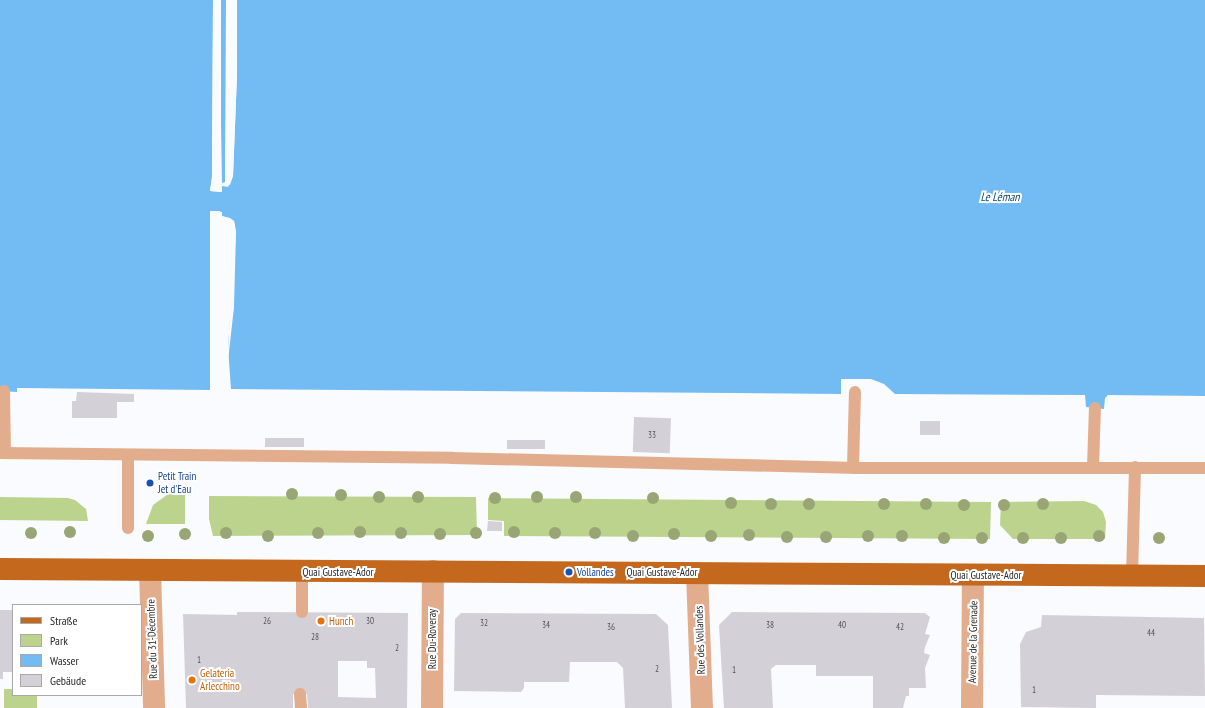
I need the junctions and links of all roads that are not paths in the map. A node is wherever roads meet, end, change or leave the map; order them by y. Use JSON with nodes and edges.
{"nodes":[{"id":1,"x":4,"y":391,"type":"dead end"},
{"id":2,"x":855,"y":392,"type":"dead end"},
{"id":3,"x":1095,"y":408,"type":"dead end"},
{"id":4,"x":2,"y":453,"type":"edge"},
{"id":5,"x":128,"y":455,"type":"junction"},
{"id":6,"x":1093,"y":467,"type":"junction"},
{"id":7,"x":1135,"y":467,"type":"junction"},
{"id":8,"x":853,"y":468,"type":"junction"},
{"id":9,"x":1205,"y":468,"type":"edge"},
{"id":10,"x":128,"y":528,"type":"dead end"},
{"id":11,"x":0,"y":569,"type":"edge"},
{"id":12,"x":150,"y":570,"type":"junction"},
{"id":13,"x":433,"y":571,"type":"junction"},
{"id":14,"x":302,"y":572,"type":"junction"},
{"id":15,"x":697,"y":573,"type":"junction"},
{"id":16,"x":974,"y":575,"type":"junction"},
{"id":17,"x":1132,"y":576,"type":"junction"},
{"id":18,"x":1205,"y":576,"type":"edge"},
{"id":19,"x":302,"y":612,"type":"dead end"},
{"id":20,"x":300,"y":694,"type":"dead end"},
{"id":21,"x":154,"y":708,"type":"edge"},
{"id":22,"x":301,"y":708,"type":"edge"},
{"id":23,"x":432,"y":708,"type":"edge"},
{"id":24,"x":702,"y":708,"type":"edge"},
{"id":25,"x":972,"y":708,"type":"edge"}],
"edges":[{"from":1,"to":4,"type":"lane"},
{"from":2,"to":8,"type":"lane"},
{"from":3,"to":6,"type":"lane"},
{"from":4,"to":5,"type":"lane"},
{"from":5,"to":8,"type":"lane"},
{"from":5,"to":10,"type":"lane"},
{"from":6,"to":7,"type":"lane"},
{"from":6,"to":8,"type":"lane"},
{"from":7,"to":9,"type":"lane"},
{"from":7,"to":17,"type":"lane"},
{"from":11,"to":12,"type":"main road","name":"Quai Gustave-Ador"},
{"from":12,"to":14,"type":"main road","name":"Quai Gustave-Ador"},
{"from":12,"to":21,"type":"street","name":"Rue du 31-Décembre"},
{"from":13,"to":14,"type":"main road","name":"Quai Gustave-Ador"},
{"from":13,"to":15,"type":"main road","name":"Quai Gustave-Ador"},
{"from":13,"to":23,"type":"street","name":"Rue Du-Roveray"},
{"from":14,"to":19,"type":"lane"},
{"from":15,"to":16,"type":"main road","name":"Quai Gustave-Ador"},
{"from":15,"to":24,"type":"street","name":"Rue des Vollandes"},
{"from":16,"to":17,"type":"main road","name":"Quai Gustave-Ador"},
{"from":16,"to":25,"type":"street","name":"Avenue de la Grenade"},
{"from":17,"to":18,"type":"main road","name":"Quai Gustave-Ador"},
{"from":20,"to":22,"type":"lane"}]}
